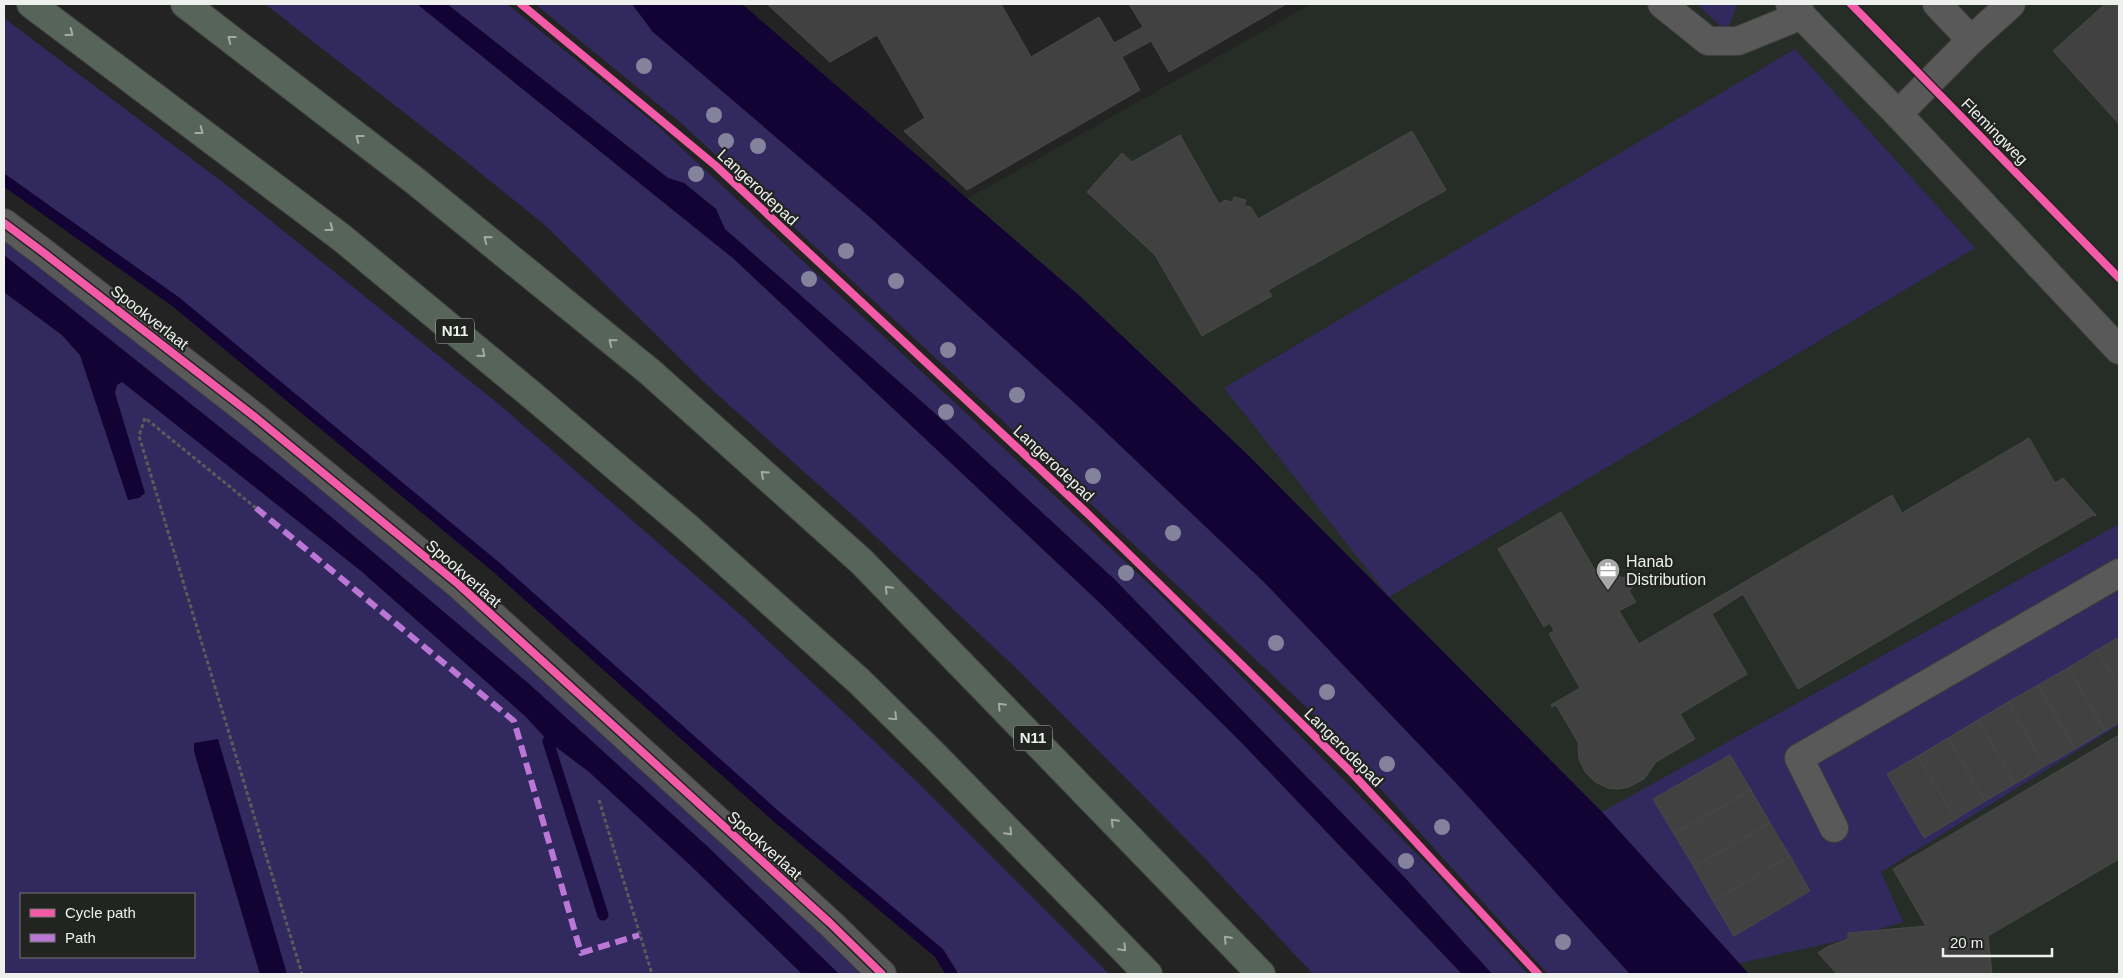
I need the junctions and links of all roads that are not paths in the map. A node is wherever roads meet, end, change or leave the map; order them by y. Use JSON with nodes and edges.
{"nodes":[{"id":1,"x":31,"y":4,"type":"edge"},
{"id":2,"x":185,"y":4,"type":"edge"},
{"id":3,"x":1662,"y":4,"type":"edge"},
{"id":4,"x":1937,"y":4,"type":"edge"},
{"id":5,"x":2011,"y":4,"type":"edge"},
{"id":6,"x":1796,"y":9,"type":"edge"},
{"id":7,"x":1971,"y":40,"type":"junction"},
{"id":8,"x":1898,"y":114,"type":"junction"},
{"id":9,"x":4,"y":223,"type":"edge"},
{"id":10,"x":2119,"y":350,"type":"edge"},
{"id":11,"x":2119,"y":573,"type":"edge"},
{"id":12,"x":1834,"y":828,"type":"dead end"},
{"id":13,"x":882,"y":974,"type":"edge"},
{"id":14,"x":1148,"y":974,"type":"edge"},
{"id":15,"x":1261,"y":974,"type":"edge"}],
"edges":[{"from":1,"to":14,"type":"highway","number":"N11","one_way":true},
{"from":15,"to":2,"type":"highway","number":"N11","one_way":true},
{"from":3,"to":6,"type":"street"},
{"from":4,"to":7,"type":"street"},
{"from":5,"to":7,"type":"street"},
{"from":6,"to":8,"type":"street"},
{"from":7,"to":8,"type":"street"},
{"from":8,"to":10,"type":"street"},
{"from":9,"to":13,"type":"street","name":"Spookverlaat"},
{"from":11,"to":12,"type":"street"}]}
